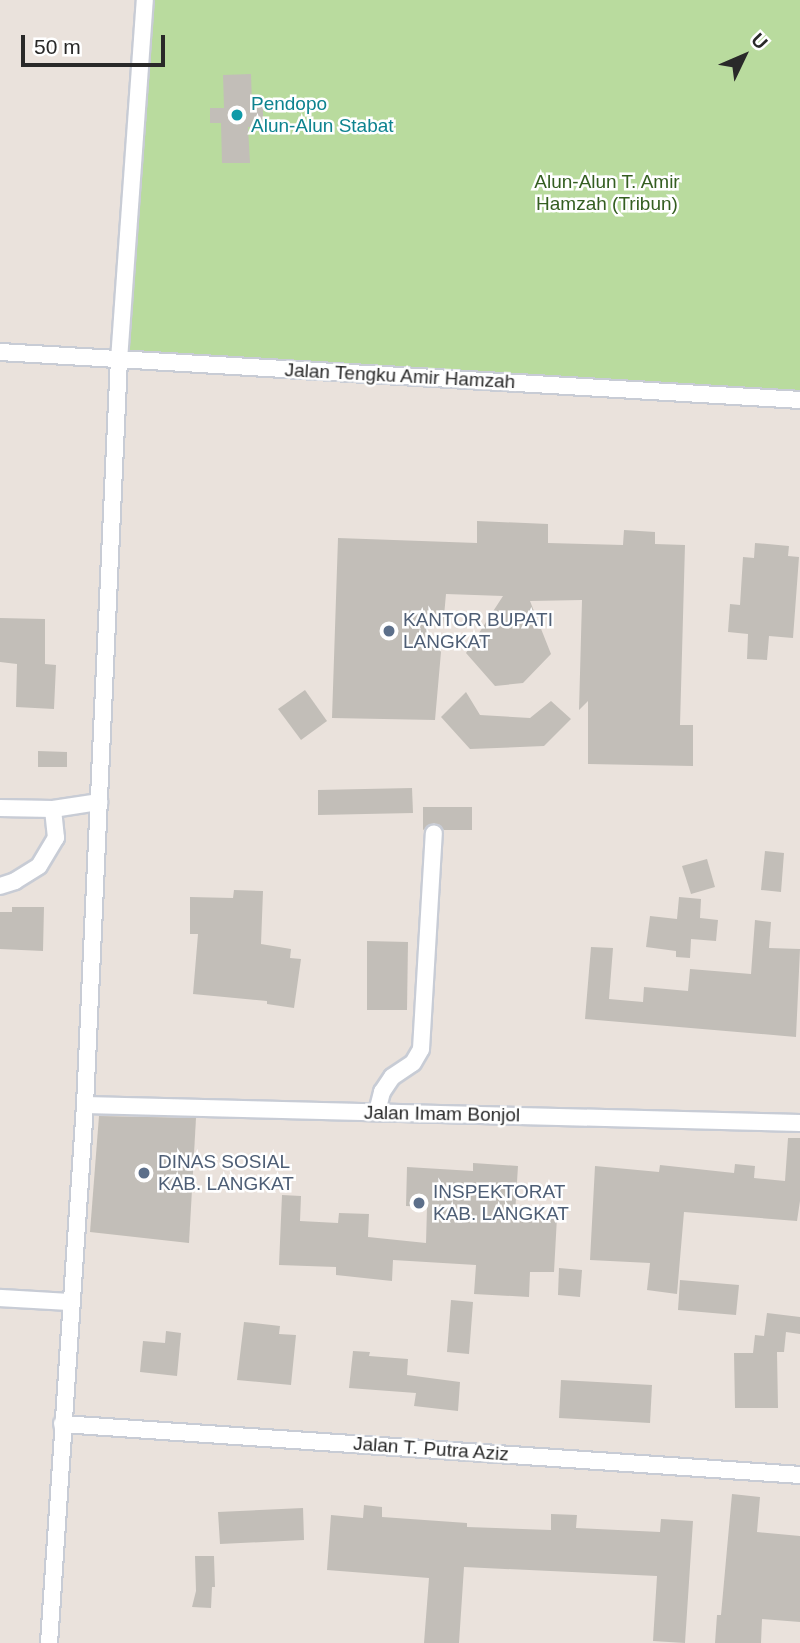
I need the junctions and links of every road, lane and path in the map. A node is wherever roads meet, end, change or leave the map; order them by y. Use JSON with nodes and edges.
{"nodes":[{"id":1,"x":145,"y":0,"type":"edge"},
{"id":2,"x":0,"y":352,"type":"edge"},
{"id":3,"x":119,"y":360,"type":"junction"},
{"id":4,"x":800,"y":400,"type":"edge"},
{"id":5,"x":99,"y":802,"type":"junction"},
{"id":6,"x":0,"y":808,"type":"edge"},
{"id":7,"x":53,"y":808,"type":"junction"},
{"id":8,"x":434,"y":833,"type":"dead end"},
{"id":9,"x":0,"y":886,"type":"edge"},
{"id":10,"x":85,"y":1105,"type":"junction"},
{"id":11,"x":377,"y":1112,"type":"junction"},
{"id":12,"x":800,"y":1123,"type":"edge"},
{"id":13,"x":0,"y":1298,"type":"edge"},
{"id":14,"x":70,"y":1302,"type":"junction"},
{"id":15,"x":62,"y":1424,"type":"junction"},
{"id":16,"x":800,"y":1475,"type":"edge"},
{"id":17,"x":49,"y":1643,"type":"edge"}],
"edges":[{"from":1,"to":3,"type":"street"},
{"from":2,"to":3,"type":"street","name":"Jalan Tengku Amir Hamzah"},
{"from":3,"to":4,"type":"street","name":"Jalan Tengku Amir Hamzah"},
{"from":3,"to":5,"type":"street"},
{"from":5,"to":7,"type":"street"},
{"from":5,"to":10,"type":"street"},
{"from":6,"to":7,"type":"street"},
{"from":7,"to":9,"type":"street"},
{"from":8,"to":11,"type":"street"},
{"from":10,"to":11,"type":"street","name":"Jalan Imam Bonjol"},
{"from":10,"to":14,"type":"street"},
{"from":11,"to":12,"type":"street","name":"Jalan Imam Bonjol"},
{"from":13,"to":14,"type":"street"},
{"from":14,"to":15,"type":"street"},
{"from":15,"to":16,"type":"street","name":"Jalan T. Putra Aziz"},
{"from":15,"to":17,"type":"street"}]}
